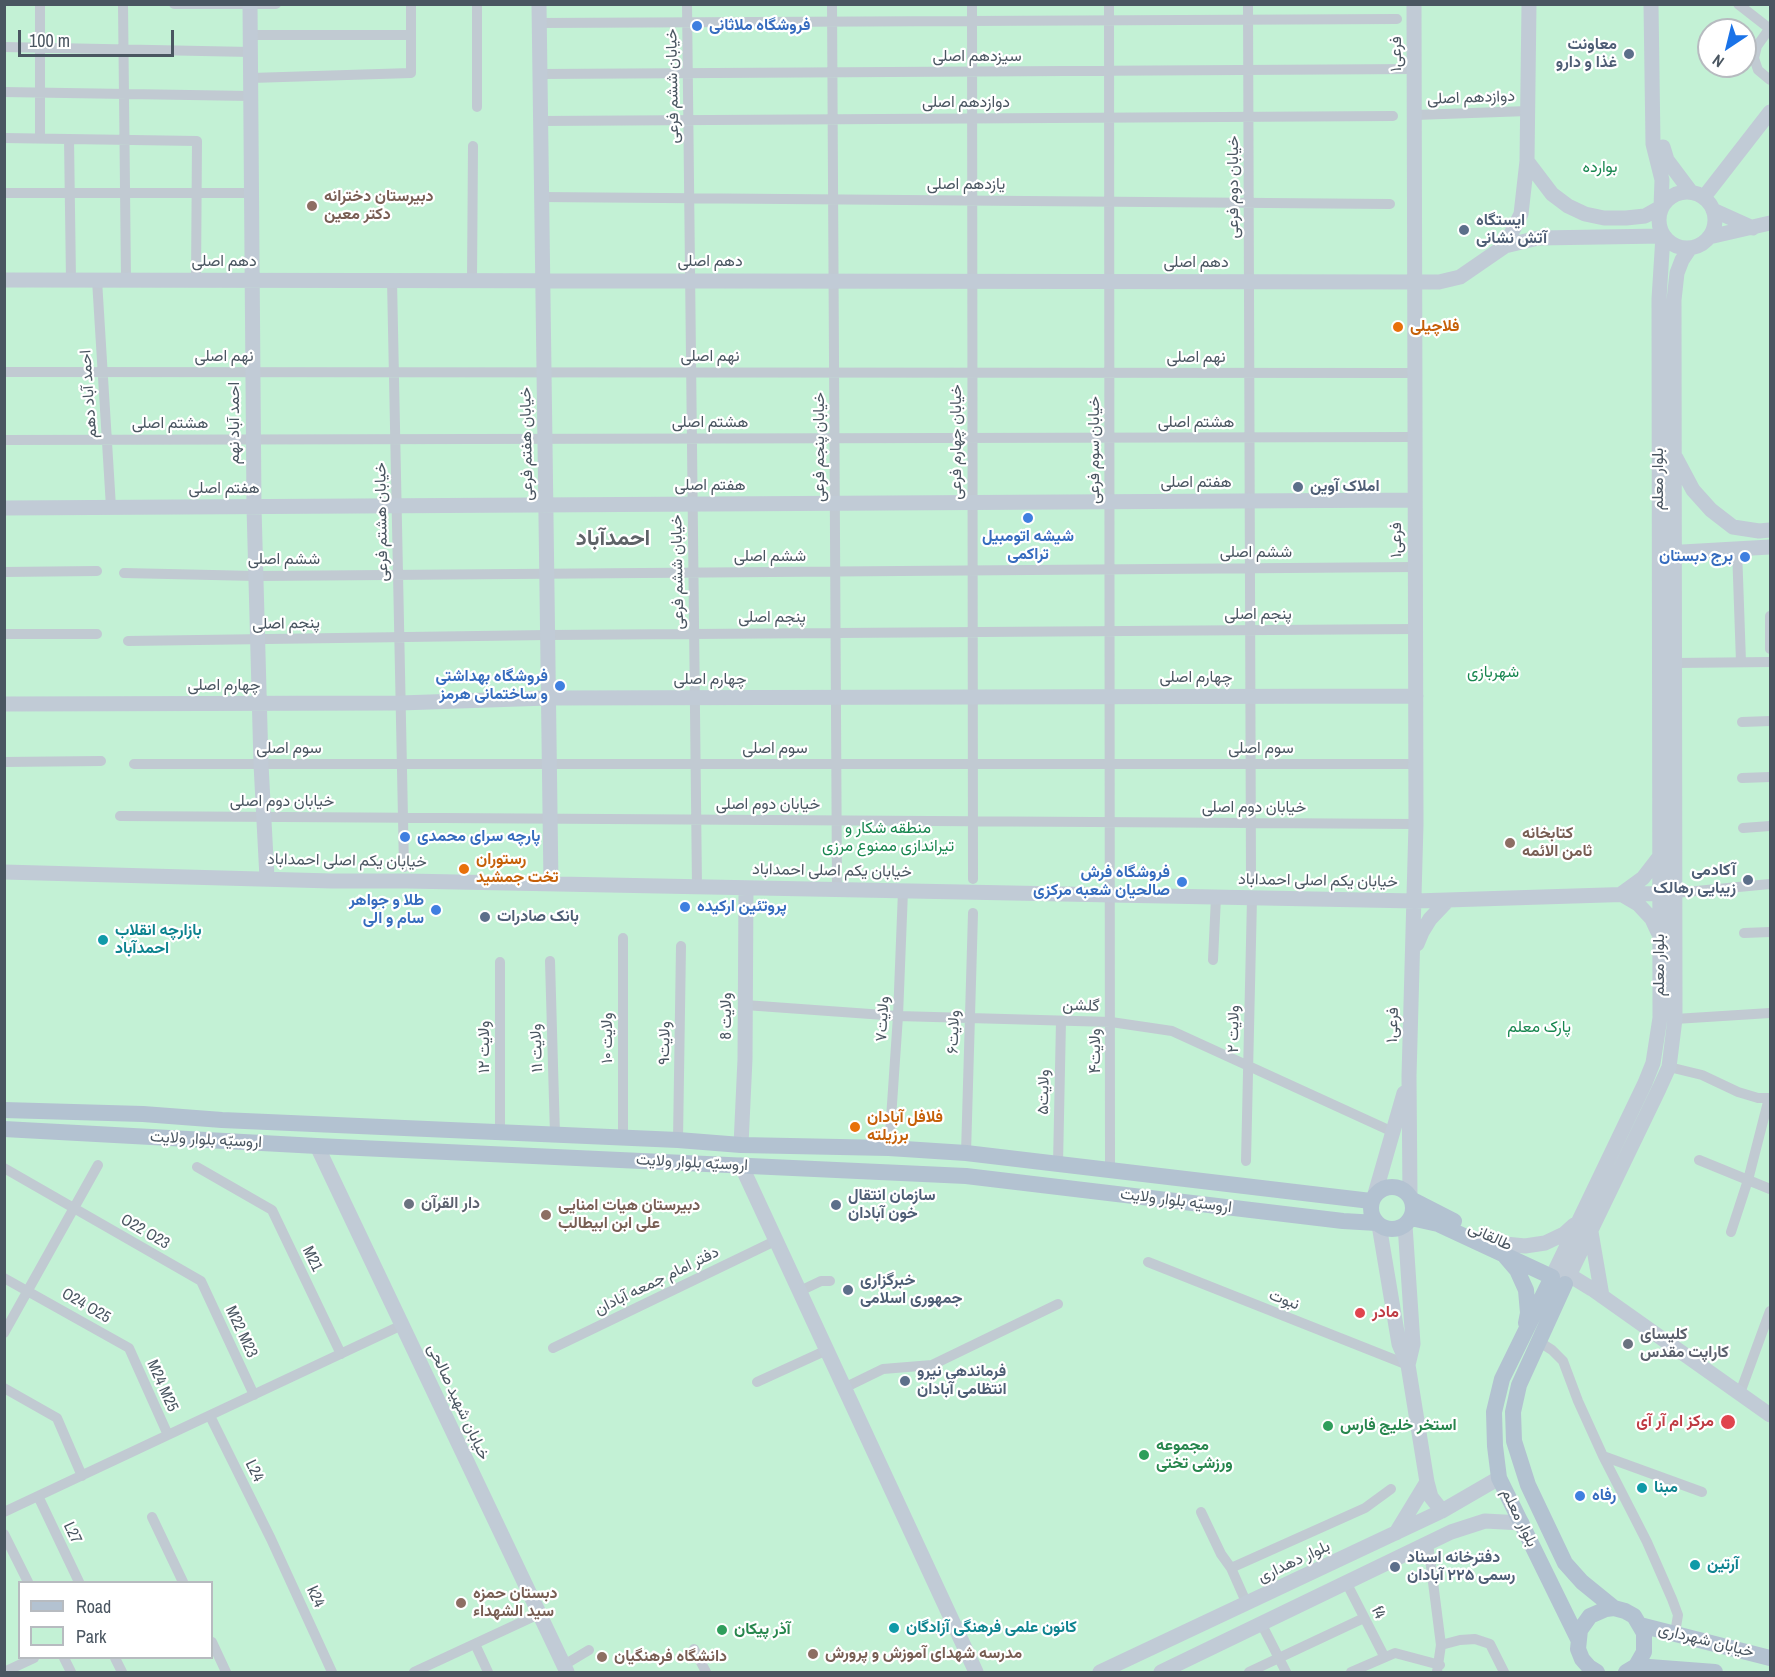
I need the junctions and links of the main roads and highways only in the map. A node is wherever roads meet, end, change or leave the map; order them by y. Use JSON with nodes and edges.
{"nodes":[{"id":1,"x":4,"y":1110,"type":"edge"},
{"id":2,"x":4,"y":1130,"type":"edge"},
{"id":3,"x":495,"y":1132,"type":"junction"},
{"id":4,"x":531,"y":1133,"type":"junction"},
{"id":5,"x":939,"y":1152,"type":"junction"},
{"id":6,"x":966,"y":1153,"type":"junction"},
{"id":7,"x":486,"y":1154,"type":"junction"},
{"id":8,"x":529,"y":1156,"type":"junction"},
{"id":9,"x":938,"y":1175,"type":"junction"},
{"id":10,"x":966,"y":1176,"type":"junction"},
{"id":11,"x":1373,"y":1198,"type":"junction"},
{"id":12,"x":1411,"y":1198,"type":"junction"},
{"id":13,"x":1408,"y":1222,"type":"junction"},
{"id":14,"x":1378,"y":1224,"type":"junction"},
{"id":15,"x":1504,"y":1249,"type":"junction"},
{"id":16,"x":1561,"y":1276,"type":"joint"},
{"id":17,"x":1531,"y":1338,"type":"junction"},
{"id":18,"x":1499,"y":1479,"type":"junction"},
{"id":19,"x":1528,"y":1485,"type":"junction"},
{"id":20,"x":1614,"y":1608,"type":"junction"},
{"id":21,"x":1640,"y":1625,"type":"junction"},
{"id":22,"x":1578,"y":1639,"type":"junction"},
{"id":23,"x":1770,"y":1658,"type":"edge"},
{"id":24,"x":1593,"y":1671,"type":"edge"},
{"id":25,"x":1629,"y":1671,"type":"edge"},
{"id":26,"x":1715,"y":1672,"type":"edge"}],
"edges":[{"from":1,"to":3,"type":"main road","name":"اروسیّه بلوار ولایت"},
{"from":2,"to":7,"type":"main road","name":"اروسیّه بلوار ولایت"},
{"from":3,"to":4,"type":"main road","name":"اروسیّه بلوار ولایت"},
{"from":3,"to":7,"type":"main road"},
{"from":4,"to":5,"type":"main road","name":"اروسیّه بلوار ولایت"},
{"from":4,"to":8,"type":"main road"},
{"from":5,"to":6,"type":"main road","name":"اروسیّه بلوار ولایت"},
{"from":5,"to":9,"type":"main road"},
{"from":6,"to":10,"type":"main road"},
{"from":6,"to":11,"type":"main road","name":"اروسیّه بلوار ولایت"},
{"from":7,"to":8,"type":"main road","name":"اروسیّه بلوار ولایت"},
{"from":8,"to":9,"type":"main road","name":"اروسیّه بلوار ولایت"},
{"from":9,"to":10,"type":"main road","name":"اروسیّه بلوار ولایت"},
{"from":10,"to":14,"type":"main road","name":"اروسیّه بلوار ولایت"},
{"from":11,"to":12,"type":"main road"},
{"from":11,"to":14,"type":"main road"},
{"from":12,"to":13,"type":"main road"},
{"from":12,"to":15,"type":"main road","name":"طالقانی"},
{"from":13,"to":14,"type":"main road"},
{"from":13,"to":15,"type":"main road","name":"طالقانی"},
{"from":15,"to":16,"type":"main road","name":"طالقانی"},
{"from":15,"to":17,"type":"main road"},
{"from":16,"to":17,"type":"main road","name":"بلوار معلم"},
{"from":17,"to":18,"type":"main road","name":"بلوار معلم"},
{"from":17,"to":19,"type":"main road","name":"بلوار معلم"},
{"from":18,"to":19,"type":"main road"},
{"from":18,"to":22,"type":"main road","name":"بلوار معلم"},
{"from":19,"to":20,"type":"main road","name":"بلوار معلم"},
{"from":20,"to":21,"type":"main road","name":"بلوار معلم"},
{"from":20,"to":22,"type":"main road"},
{"from":21,"to":23,"type":"main road","name":"خیابان شهرداری"},
{"from":21,"to":25,"type":"main road"},
{"from":22,"to":24,"type":"main road","name":"بلوار معلم"},
{"from":25,"to":26,"type":"main road"}]}
